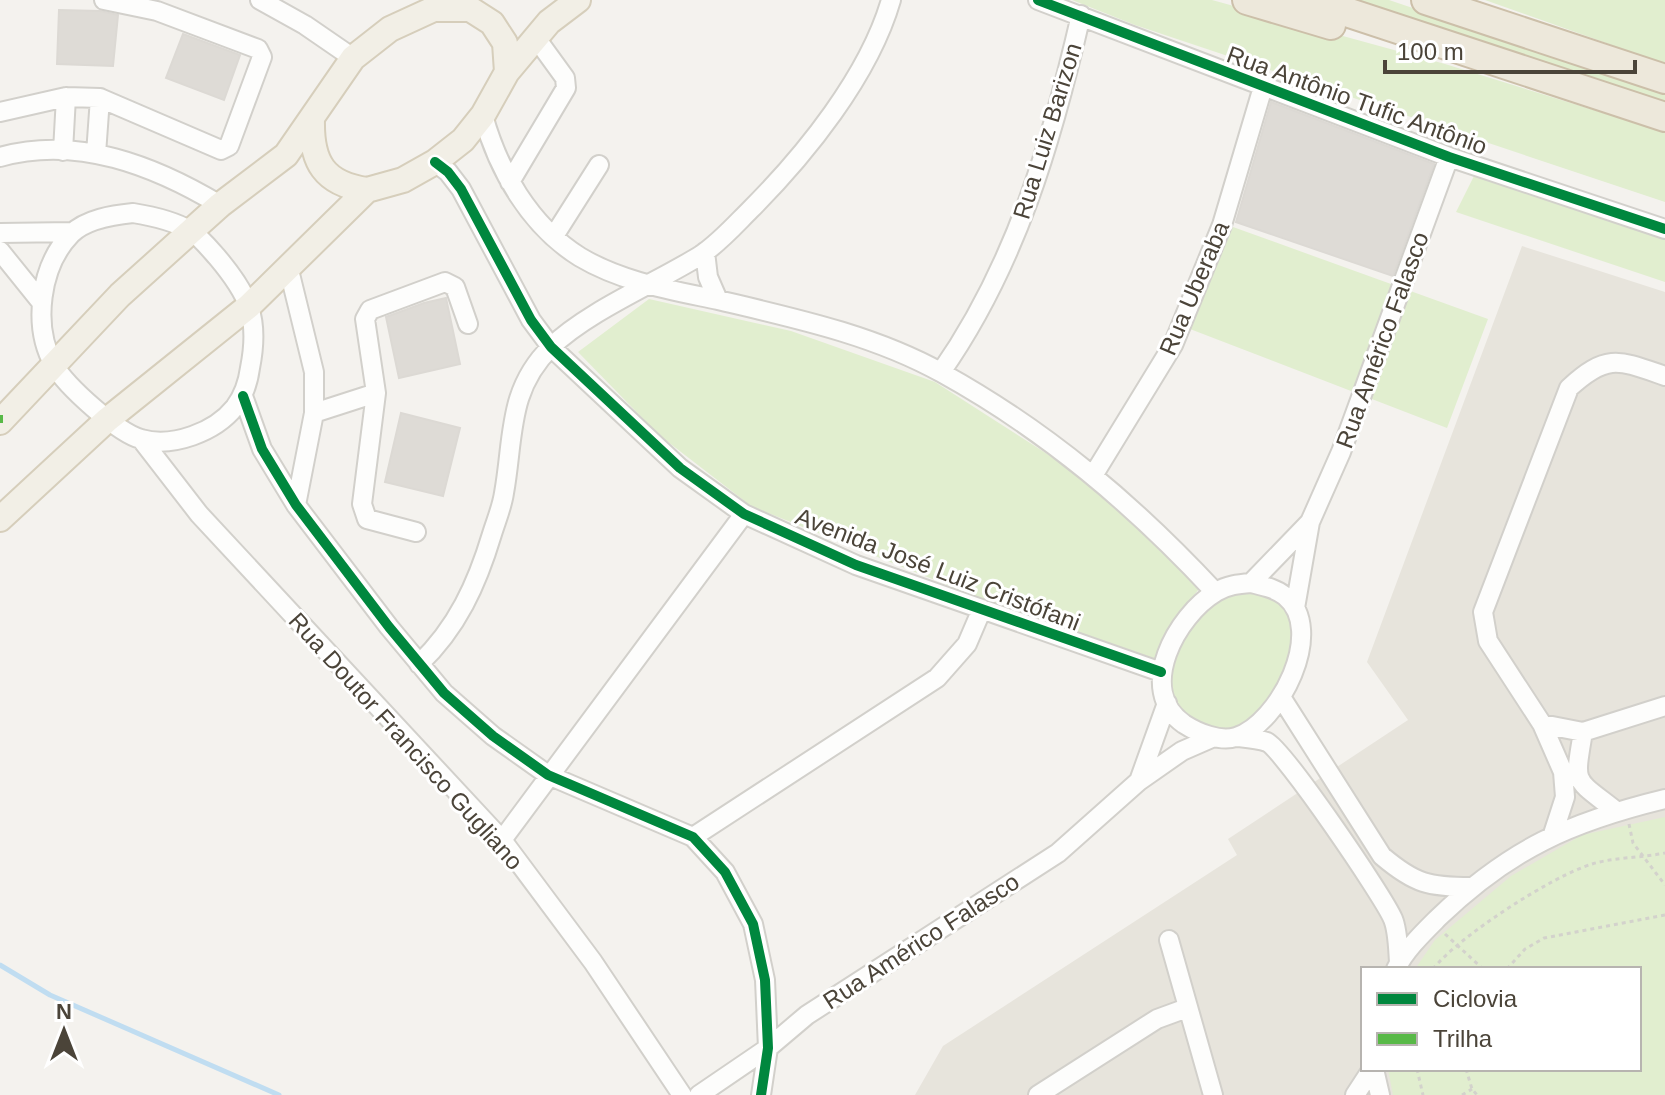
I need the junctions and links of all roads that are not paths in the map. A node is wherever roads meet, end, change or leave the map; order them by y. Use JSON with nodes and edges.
{"nodes":[{"id":1,"x":104,"y":0,"type":"edge"},
{"id":2,"x":260,"y":0,"type":"edge"},
{"id":3,"x":578,"y":0,"type":"edge"},
{"id":4,"x":891,"y":0,"type":"edge"},
{"id":5,"x":1038,"y":0,"type":"edge"},
{"id":6,"x":1247,"y":0,"type":"edge"},
{"id":7,"x":1310,"y":0,"type":"edge"},
{"id":8,"x":1426,"y":0,"type":"edge"},
{"id":9,"x":1461,"y":0,"type":"edge"},
{"id":10,"x":445,"y":5,"type":"edge"},
{"id":11,"x":1081,"y":15,"type":"junction"},
{"id":12,"x":536,"y":38,"type":"junction"},
{"id":13,"x":1557,"y":44,"type":"junction"},
{"id":14,"x":353,"y":58,"type":"junction"},
{"id":15,"x":507,"y":72,"type":"junction"},
{"id":16,"x":1541,"y":77,"type":"junction"},
{"id":17,"x":1665,"y":79,"type":"edge"},
{"id":18,"x":1263,"y":87,"type":"junction"},
{"id":19,"x":66,"y":97,"type":"junction"},
{"id":20,"x":100,"y":98,"type":"junction"},
{"id":21,"x":0,"y":112,"type":"edge"},
{"id":22,"x":483,"y":115,"type":"junction"},
{"id":23,"x":1665,"y":117,"type":"edge"},
{"id":24,"x":312,"y":120,"type":"junction"},
{"id":25,"x":63,"y":151,"type":"junction"},
{"id":26,"x":96,"y":154,"type":"junction"},
{"id":27,"x":0,"y":157,"type":"edge"},
{"id":28,"x":1449,"y":157,"type":"junction"},
{"id":29,"x":435,"y":162,"type":"junction"},
{"id":30,"x":599,"y":165,"type":"dead end"},
{"id":31,"x":510,"y":182,"type":"junction"},
{"id":32,"x":367,"y":190,"type":"junction"},
{"id":33,"x":220,"y":205,"type":"junction"},
{"id":34,"x":1665,"y":229,"type":"edge"},
{"id":35,"x":190,"y":231,"type":"junction"},
{"id":36,"x":73,"y":232,"type":"junction"},
{"id":37,"x":0,"y":233,"type":"edge"},
{"id":38,"x":554,"y":236,"type":"junction"},
{"id":39,"x":0,"y":251,"type":"edge"},
{"id":40,"x":705,"y":252,"type":"junction"},
{"id":41,"x":289,"y":270,"type":"junction"},
{"id":42,"x":649,"y":285,"type":"junction"},
{"id":43,"x":718,"y":300,"type":"junction"},
{"id":44,"x":42,"y":303,"type":"junction"},
{"id":45,"x":249,"y":306,"type":"junction"},
{"id":46,"x":468,"y":324,"type":"dead end"},
{"id":47,"x":551,"y":347,"type":"junction"},
{"id":48,"x":55,"y":366,"type":"junction"},
{"id":49,"x":941,"y":372,"type":"junction"},
{"id":50,"x":1665,"y":376,"type":"edge"},
{"id":51,"x":376,"y":393,"type":"junction"},
{"id":52,"x":243,"y":396,"type":"junction"},
{"id":53,"x":314,"y":413,"type":"junction"},
{"id":54,"x":107,"y":420,"type":"junction"},
{"id":55,"x":0,"y":422,"type":"edge"},
{"id":56,"x":141,"y":439,"type":"junction"},
{"id":57,"x":1094,"y":474,"type":"junction"},
{"id":58,"x":296,"y":505,"type":"junction"},
{"id":59,"x":744,"y":514,"type":"junction"},
{"id":60,"x":0,"y":519,"type":"edge"},
{"id":61,"x":1310,"y":522,"type":"junction"},
{"id":62,"x":416,"y":532,"type":"dead end"},
{"id":63,"x":1251,"y":583,"type":"junction"},
{"id":64,"x":1215,"y":592,"type":"junction"},
{"id":65,"x":1295,"y":608,"type":"junction"},
{"id":66,"x":982,"y":609,"type":"junction"},
{"id":67,"x":419,"y":664,"type":"junction"},
{"id":68,"x":1161,"y":672,"type":"junction"},
{"id":69,"x":1281,"y":697,"type":"junction"},
{"id":70,"x":1167,"y":703,"type":"junction"},
{"id":71,"x":1665,"y":706,"type":"edge"},
{"id":72,"x":1542,"y":724,"type":"junction"},
{"id":73,"x":1583,"y":732,"type":"junction"},
{"id":74,"x":1214,"y":737,"type":"junction"},
{"id":75,"x":1237,"y":737,"type":"junction"},
{"id":76,"x":1570,"y":772,"type":"junction"},
{"id":77,"x":548,"y":775,"type":"junction"},
{"id":78,"x":1139,"y":781,"type":"junction"},
{"id":79,"x":1665,"y":799,"type":"edge"},
{"id":80,"x":1616,"y":811,"type":"junction"},
{"id":81,"x":1553,"y":834,"type":"junction"},
{"id":82,"x":693,"y":837,"type":"junction"},
{"id":83,"x":502,"y":840,"type":"junction"},
{"id":84,"x":1375,"y":844,"type":"junction"},
{"id":85,"x":1354,"y":857,"type":"junction"},
{"id":86,"x":1471,"y":887,"type":"junction"},
{"id":87,"x":1169,"y":940,"type":"dead end"},
{"id":88,"x":1398,"y":966,"type":"edge"},
{"id":89,"x":1187,"y":1008,"type":"junction"},
{"id":90,"x":768,"y":1048,"type":"junction"},
{"id":91,"x":1372,"y":1071,"type":"edge"},
{"id":92,"x":1374,"y":1071,"type":"edge"},
{"id":93,"x":682,"y":1095,"type":"edge"},
{"id":94,"x":699,"y":1095,"type":"edge"},
{"id":95,"x":761,"y":1095,"type":"edge"},
{"id":96,"x":1038,"y":1095,"type":"edge"},
{"id":97,"x":1213,"y":1095,"type":"edge"},
{"id":98,"x":1355,"y":1095,"type":"edge"},
{"id":99,"x":1380,"y":1095,"type":"edge"}],
"edges":[{"from":1,"to":20,"type":"street"},
{"from":2,"to":14,"type":"street"},
{"from":3,"to":12,"type":"main road"},
{"from":4,"to":40,"type":"street"},
{"from":5,"to":11,"type":"street","name":"Rua Antônio Tufic Antônio"},
{"from":6,"to":16,"type":"highway"},
{"from":7,"to":16,"type":"highway"},
{"from":8,"to":13,"type":"highway"},
{"from":9,"to":13,"type":"highway"},
{"from":10,"to":14,"type":"main road"},
{"from":10,"to":15,"type":"main road"},
{"from":11,"to":18,"type":"street","name":"Rua Antônio Tufic Antônio"},
{"from":11,"to":49,"type":"street","name":"Rua Luiz Barizon"},
{"from":12,"to":15,"type":"main road"},
{"from":12,"to":31,"type":"street"},
{"from":13,"to":17,"type":"highway"},
{"from":14,"to":24,"type":"main road"},
{"from":15,"to":22,"type":"main road"},
{"from":16,"to":23,"type":"highway"},
{"from":18,"to":28,"type":"street","name":"Rua Antônio Tufic Antônio"},
{"from":18,"to":57,"type":"street","name":"Rua Uberaba"},
{"from":19,"to":20,"type":"street"},
{"from":19,"to":21,"type":"street"},
{"from":19,"to":25,"type":"street"},
{"from":20,"to":26,"type":"street"},
{"from":22,"to":29,"type":"main road"},
{"from":22,"to":31,"type":"street"},
{"from":24,"to":32,"type":"main road"},
{"from":24,"to":33,"type":"main road"},
{"from":25,"to":26,"type":"street"},
{"from":25,"to":27,"type":"street"},
{"from":26,"to":33,"type":"street"},
{"from":28,"to":34,"type":"street","name":"Rua Antônio Tufic Antônio"},
{"from":28,"to":61,"type":"street","name":"Rua Américo Falasco"},
{"from":29,"to":32,"type":"main road"},
{"from":29,"to":47,"type":"street","name":"Avenida José Luiz Cristófani"},
{"from":30,"to":38,"type":"street"},
{"from":31,"to":38,"type":"street"},
{"from":32,"to":41,"type":"main road"},
{"from":33,"to":35,"type":"main road"},
{"from":35,"to":36,"type":"street"},
{"from":35,"to":45,"type":"street"},
{"from":35,"to":48,"type":"main road"},
{"from":36,"to":37,"type":"street"},
{"from":36,"to":44,"type":"street"},
{"from":38,"to":42,"type":"street"},
{"from":39,"to":44,"type":"street"},
{"from":40,"to":42,"type":"street"},
{"from":40,"to":43,"type":"street"},
{"from":41,"to":45,"type":"main road"},
{"from":41,"to":53,"type":"street"},
{"from":42,"to":43,"type":"street"},
{"from":42,"to":47,"type":"street"},
{"from":43,"to":49,"type":"street"},
{"from":44,"to":48,"type":"street"},
{"from":45,"to":52,"type":"street"},
{"from":45,"to":54,"type":"main road"},
{"from":46,"to":51,"type":"street"},
{"from":47,"to":59,"type":"street","name":"Avenida José Luiz Cristófani"},
{"from":47,"to":67,"type":"street"},
{"from":48,"to":54,"type":"street"},
{"from":48,"to":55,"type":"main road"},
{"from":49,"to":57,"type":"street"},
{"from":50,"to":72,"type":"street"},
{"from":51,"to":53,"type":"street"},
{"from":51,"to":62,"type":"street"},
{"from":52,"to":56,"type":"street"},
{"from":52,"to":58,"type":"street"},
{"from":53,"to":58,"type":"street"},
{"from":54,"to":56,"type":"street"},
{"from":54,"to":60,"type":"main road"},
{"from":56,"to":83,"type":"street","name":"Rua Doutor Francisco Gugliano"},
{"from":57,"to":64,"type":"street"},
{"from":58,"to":67,"type":"street"},
{"from":59,"to":66,"type":"street","name":"Avenida José Luiz Cristófani"},
{"from":59,"to":77,"type":"street"},
{"from":61,"to":63,"type":"street","name":"Rua Américo Falasco"},
{"from":61,"to":65,"type":"street","name":"Rua Américo Falasco"},
{"from":63,"to":64,"type":"street"},
{"from":63,"to":65,"type":"street"},
{"from":64,"to":68,"type":"street"},
{"from":65,"to":69,"type":"street"},
{"from":66,"to":68,"type":"street","name":"Avenida José Luiz Cristófani"},
{"from":66,"to":82,"type":"street"},
{"from":67,"to":77,"type":"street"},
{"from":68,"to":70,"type":"street"},
{"from":69,"to":75,"type":"street"},
{"from":69,"to":84,"type":"street"},
{"from":70,"to":74,"type":"street"},
{"from":70,"to":78,"type":"street","name":"Rua Américo Falasco"},
{"from":71,"to":73,"type":"street"},
{"from":72,"to":73,"type":"street"},
{"from":72,"to":76,"type":"street"},
{"from":73,"to":76,"type":"street"},
{"from":74,"to":75,"type":"street"},
{"from":74,"to":78,"type":"street","name":"Rua Américo Falasco"},
{"from":75,"to":85,"type":"street"},
{"from":76,"to":80,"type":"street"},
{"from":76,"to":81,"type":"street"},
{"from":77,"to":82,"type":"street"},
{"from":77,"to":83,"type":"street"},
{"from":78,"to":90,"type":"street","name":"Rua Américo Falasco"},
{"from":79,"to":80,"type":"street"},
{"from":80,"to":81,"type":"street"},
{"from":81,"to":86,"type":"street"},
{"from":82,"to":90,"type":"street"},
{"from":83,"to":93,"type":"street","name":"Rua Doutor Francisco Gugliano"},
{"from":84,"to":85,"type":"street"},
{"from":84,"to":86,"type":"street"},
{"from":85,"to":88,"type":"street"},
{"from":86,"to":88,"type":"street"},
{"from":87,"to":89,"type":"street"},
{"from":89,"to":96,"type":"street"},
{"from":89,"to":97,"type":"street"},
{"from":90,"to":94,"type":"street","name":"Rua Américo Falasco"},
{"from":90,"to":95,"type":"street"},
{"from":91,"to":98,"type":"street"},
{"from":92,"to":99,"type":"street"}]}
